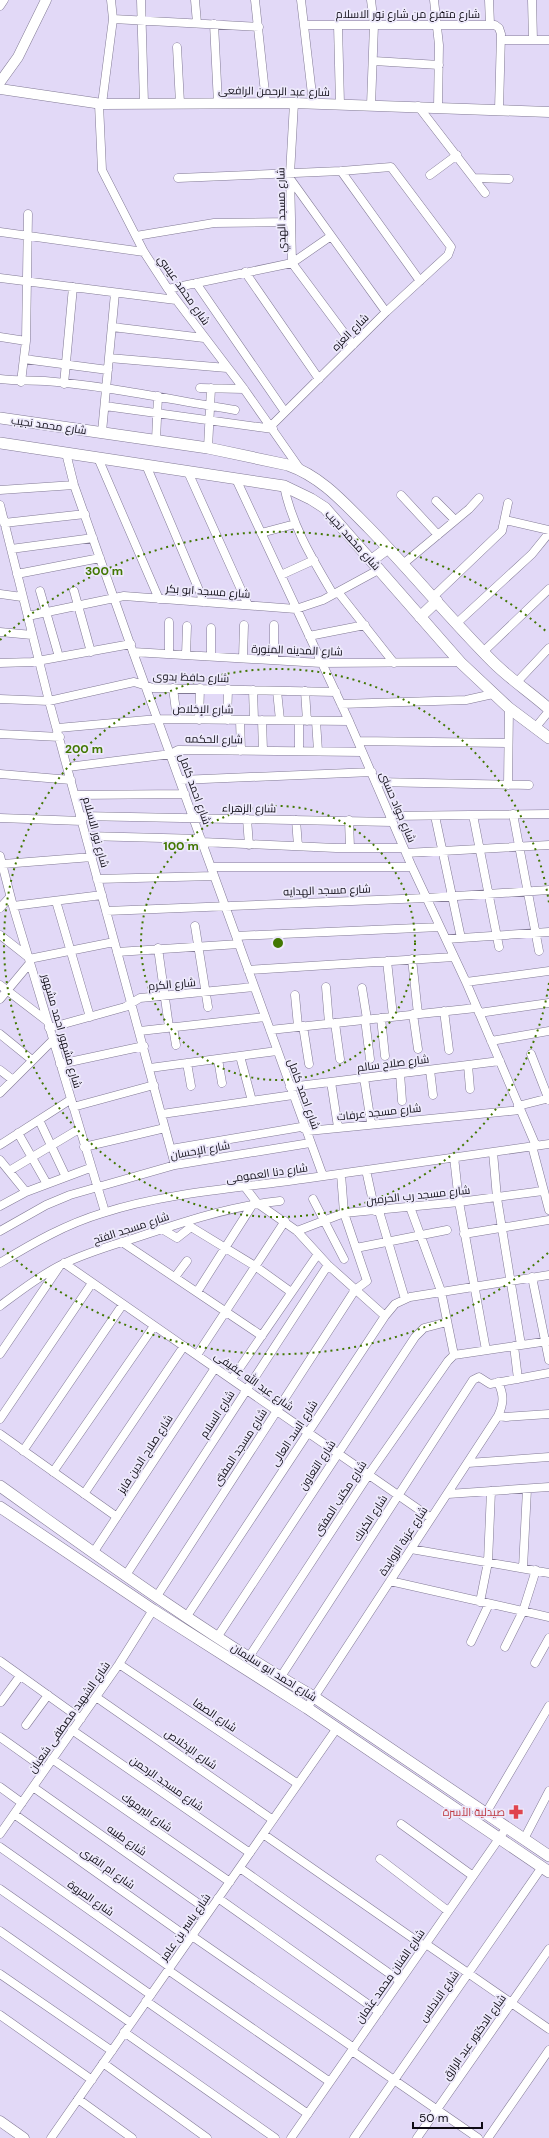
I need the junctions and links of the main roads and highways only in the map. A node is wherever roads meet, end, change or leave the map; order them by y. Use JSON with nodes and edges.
{"nodes":[{"id":1,"x":0,"y":418,"type":"edge"},
{"id":2,"x":0,"y":443,"type":"edge"},
{"id":3,"x":388,"y":548,"type":"junction"},
{"id":4,"x":372,"y":560,"type":"junction"},
{"id":5,"x":435,"y":599,"type":"junction"},
{"id":6,"x":420,"y":617,"type":"junction"},
{"id":7,"x":549,"y":710,"type":"edge"},
{"id":8,"x":549,"y":738,"type":"edge"},
{"id":9,"x":0,"y":1486,"type":"edge"},
{"id":10,"x":0,"y":1508,"type":"edge"},
{"id":11,"x":31,"y":1508,"type":"junction"},
{"id":12,"x":20,"y":1522,"type":"junction"},
{"id":13,"x":106,"y":1562,"type":"junction"},
{"id":14,"x":97,"y":1574,"type":"junction"},
{"id":15,"x":362,"y":1729,"type":"junction"},
{"id":16,"x":354,"y":1740,"type":"junction"},
{"id":17,"x":549,"y":1856,"type":"edge"},
{"id":18,"x":546,"y":1869,"type":"edge"}],
"edges":[{"from":1,"to":3,"type":"main road","name":"شارع محمد نجيب"},
{"from":2,"to":4,"type":"main road","name":"شارع محمد نجيب"},
{"from":3,"to":4,"type":"main road"},
{"from":3,"to":5,"type":"main road","name":"شارع محمد نجيب"},
{"from":4,"to":6,"type":"main road","name":"شارع محمد نجيب"},
{"from":5,"to":6,"type":"main road"},
{"from":5,"to":7,"type":"main road","name":"شارع محمد نجيب"},
{"from":6,"to":8,"type":"main road","name":"شارع محمد نجيب"},
{"from":9,"to":11,"type":"main road","name":"شارع احمد ابو سليمان"},
{"from":10,"to":12,"type":"main road","name":"شارع احمد ابو سليمان"},
{"from":11,"to":12,"type":"main road"},
{"from":11,"to":13,"type":"main road","name":"شارع احمد ابو سليمان"},
{"from":12,"to":14,"type":"main road","name":"شارع احمد ابو سليمان"},
{"from":13,"to":14,"type":"main road"},
{"from":13,"to":15,"type":"main road","name":"شارع احمد ابو سليمان"},
{"from":14,"to":16,"type":"main road","name":"شارع احمد ابو سليمان"},
{"from":15,"to":16,"type":"main road"},
{"from":15,"to":17,"type":"main road","name":"شارع احمد ابو سليمان"},
{"from":16,"to":18,"type":"main road","name":"شارع احمد ابو سليمان"}]}
